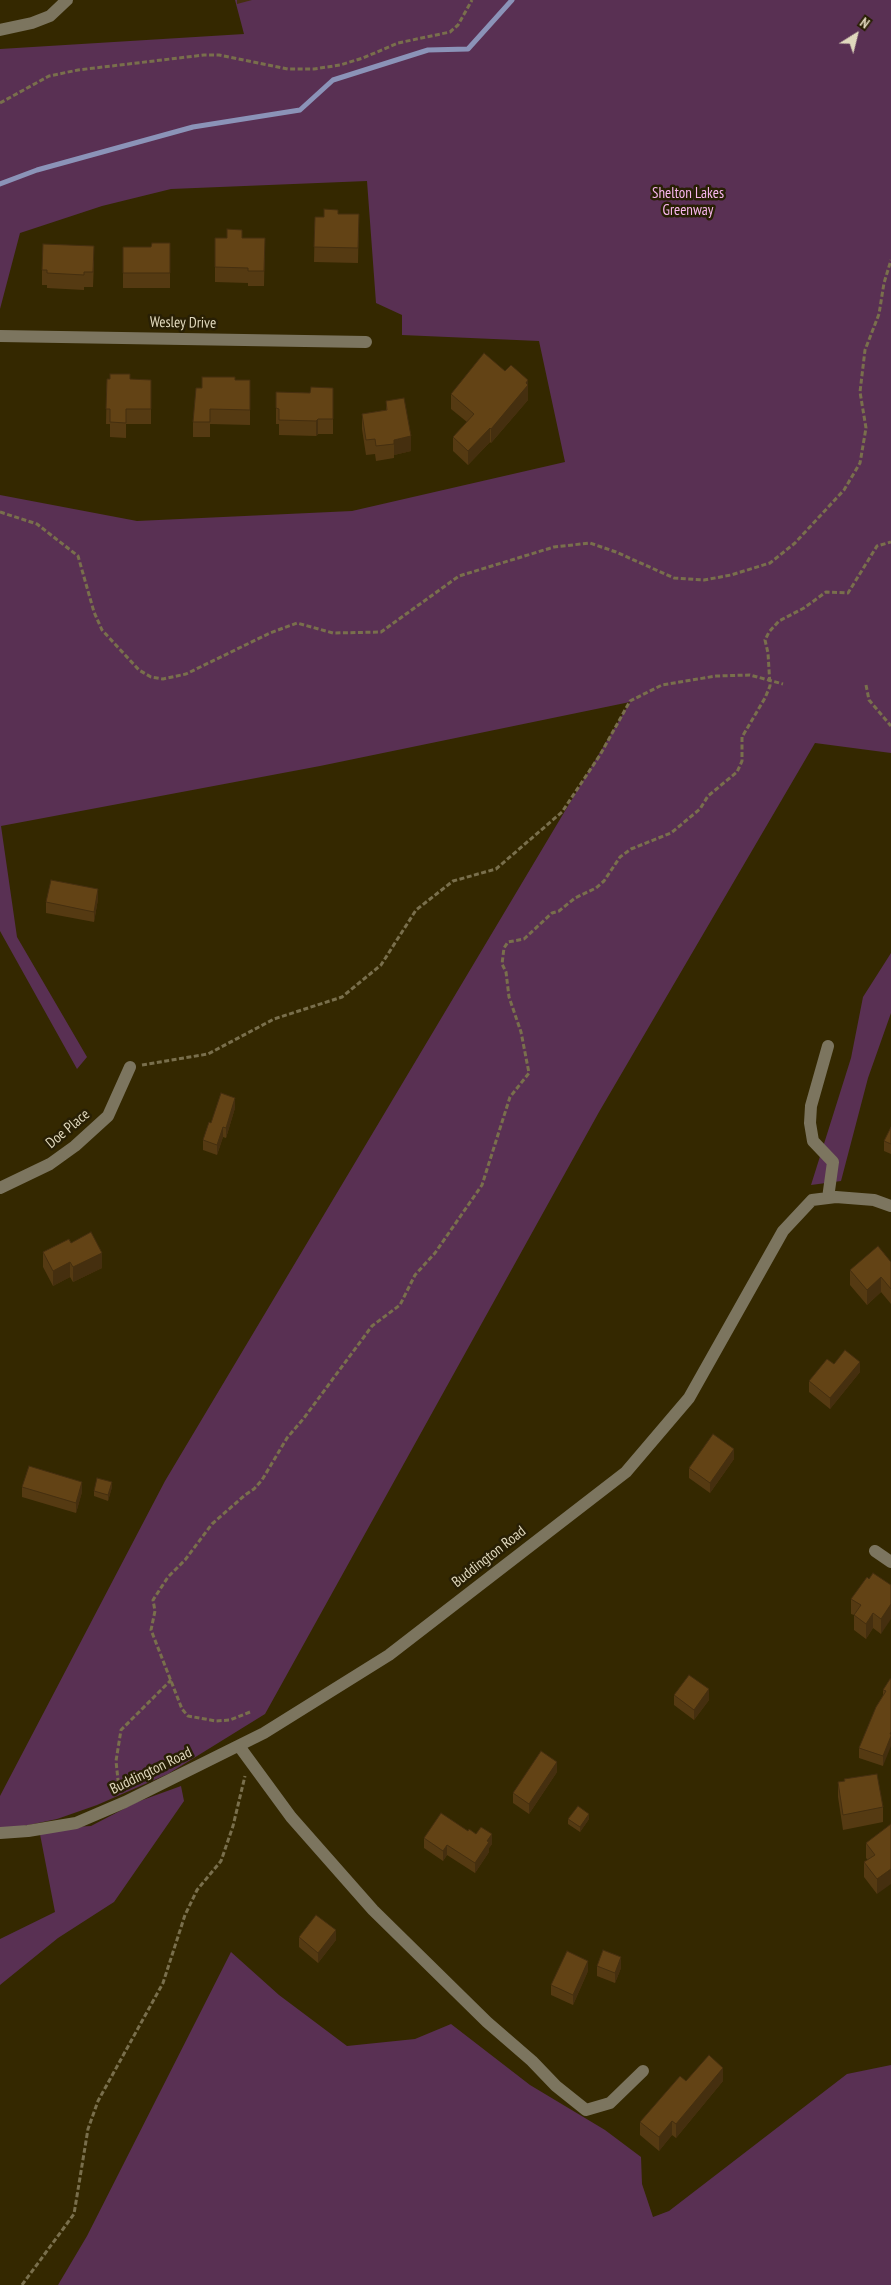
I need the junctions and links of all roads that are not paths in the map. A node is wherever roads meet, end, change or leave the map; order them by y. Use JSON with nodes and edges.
{"nodes":[{"id":1,"x":68,"y":0,"type":"edge"},
{"id":2,"x":0,"y":30,"type":"edge"},
{"id":3,"x":0,"y":336,"type":"edge"},
{"id":4,"x":366,"y":342,"type":"dead end"},
{"id":5,"x":828,"y":1046,"type":"dead end"},
{"id":6,"x":130,"y":1067,"type":"road end"},
{"id":7,"x":0,"y":1188,"type":"edge"},
{"id":8,"x":828,"y":1198,"type":"junction"},
{"id":9,"x":891,"y":1206,"type":"edge"},
{"id":10,"x":875,"y":1551,"type":"dead end"},
{"id":11,"x":891,"y":1562,"type":"edge"},
{"id":12,"x":239,"y":1746,"type":"junction"},
{"id":13,"x":0,"y":1833,"type":"edge"},
{"id":14,"x":643,"y":2071,"type":"dead end"}],
"edges":[{"from":1,"to":2,"type":"street"},
{"from":3,"to":4,"type":"street","name":"Wesley Drive"},
{"from":5,"to":8,"type":"street"},
{"from":6,"to":7,"type":"street","name":"Doe Place"},
{"from":8,"to":9,"type":"street","name":"Buddington Road"},
{"from":8,"to":12,"type":"street","name":"Buddington Road"},
{"from":10,"to":11,"type":"street"},
{"from":12,"to":13,"type":"street","name":"Buddington Road"},
{"from":12,"to":14,"type":"street"}]}
